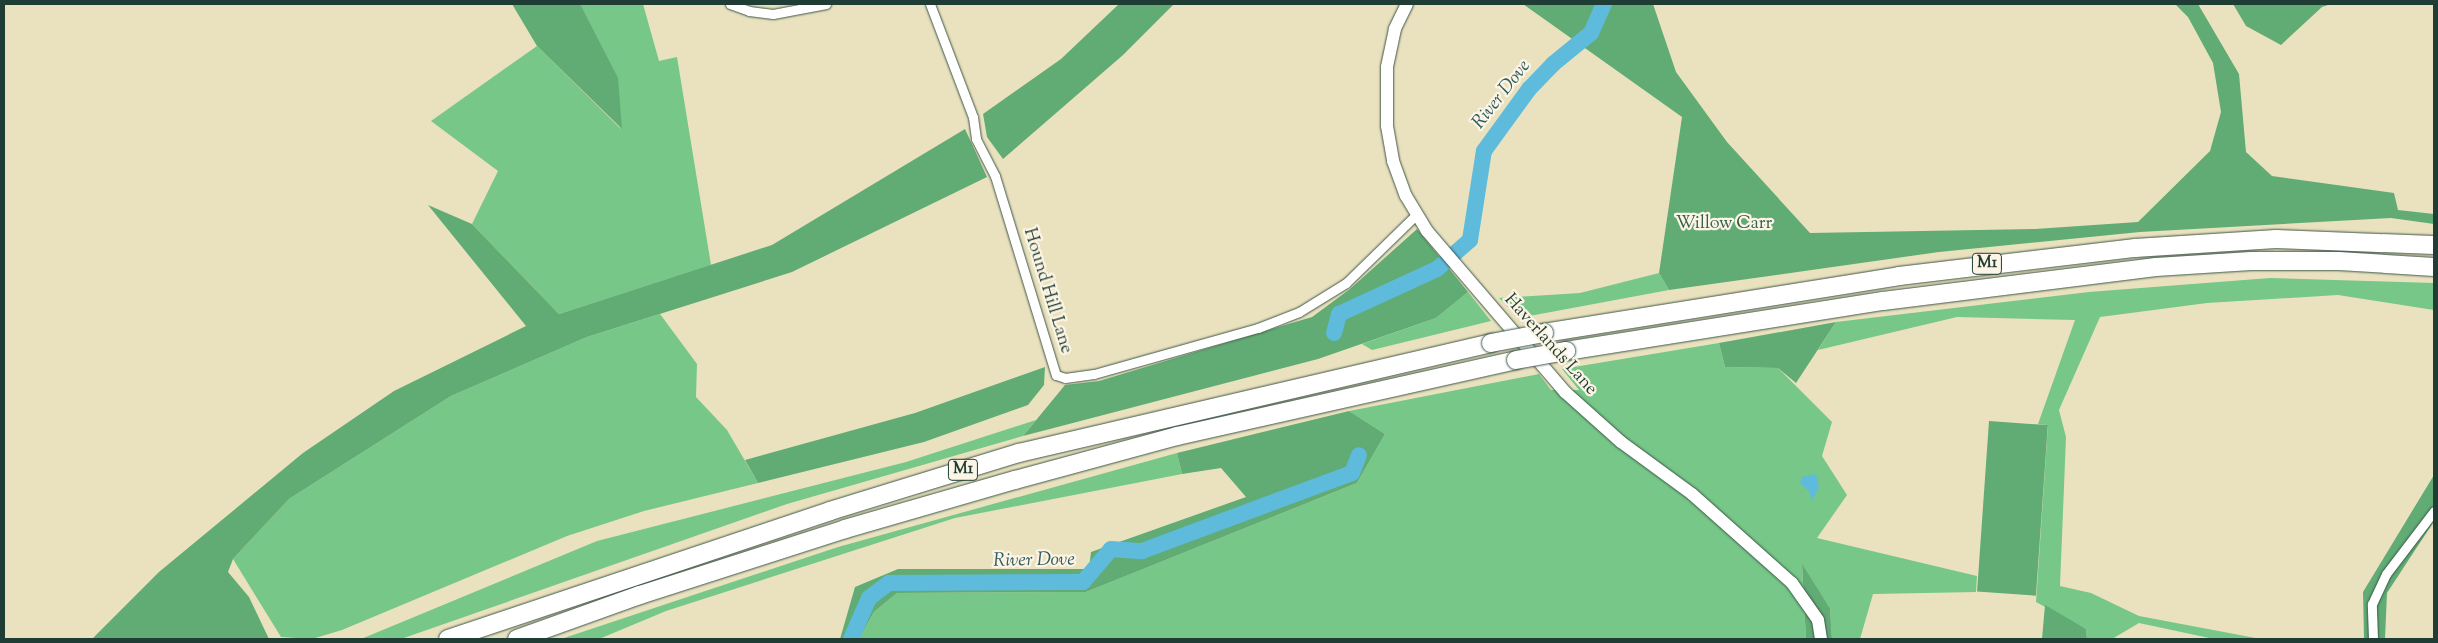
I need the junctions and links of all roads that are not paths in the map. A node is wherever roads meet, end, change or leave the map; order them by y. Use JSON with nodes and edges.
{"nodes":[{"id":1,"x":730,"y":4,"type":"edge"},
{"id":2,"x":826,"y":4,"type":"edge"},
{"id":3,"x":930,"y":4,"type":"edge"},
{"id":4,"x":1407,"y":4,"type":"edge"},
{"id":5,"x":1417,"y":214,"type":"junction"},
{"id":6,"x":2434,"y":244,"type":"edge"},
{"id":7,"x":2434,"y":267,"type":"edge"},
{"id":8,"x":2434,"y":511,"type":"edge"},
{"id":9,"x":448,"y":639,"type":"edge"},
{"id":10,"x":517,"y":639,"type":"edge"},
{"id":11,"x":1821,"y":639,"type":"edge"},
{"id":12,"x":2372,"y":639,"type":"edge"}],
"edges":[{"from":1,"to":2,"type":"street"},
{"from":3,"to":5,"type":"street","name":"Hound Hill Lane"},
{"from":4,"to":5,"type":"street","name":"Haverlands Lane"},
{"from":5,"to":11,"type":"street","name":"Haverlands Lane"},
{"from":6,"to":9,"type":"highway","number":"M1","bridge":true},
{"from":7,"to":10,"type":"highway","number":"M1","bridge":true},
{"from":8,"to":12,"type":"street"}]}
